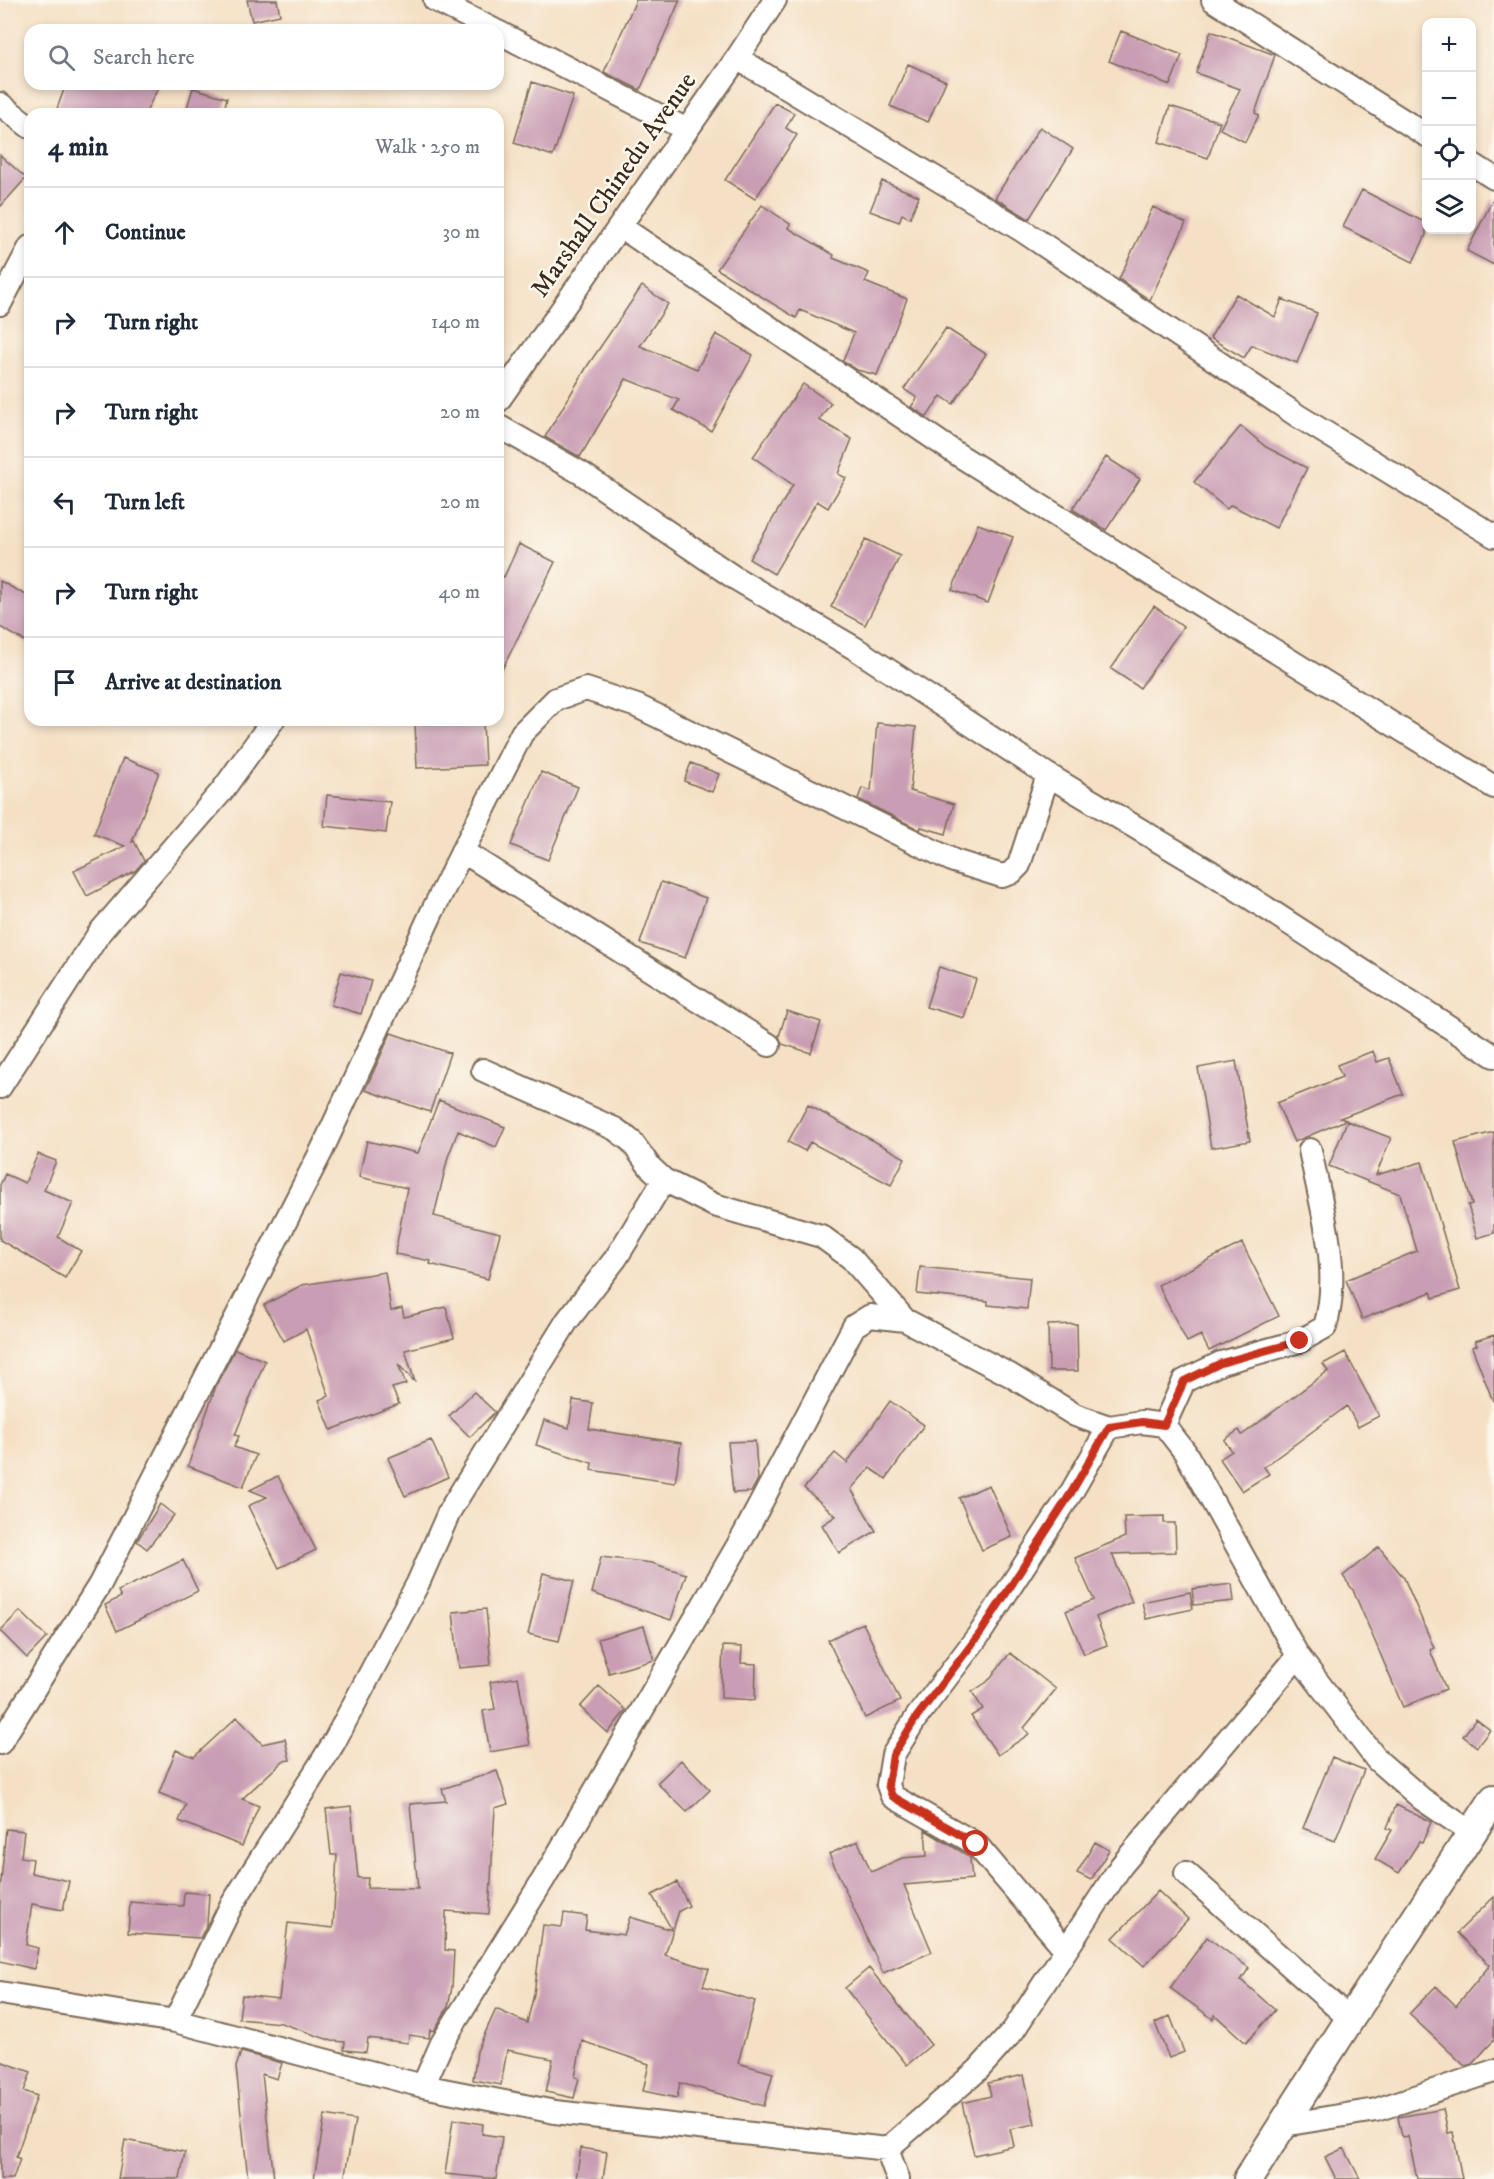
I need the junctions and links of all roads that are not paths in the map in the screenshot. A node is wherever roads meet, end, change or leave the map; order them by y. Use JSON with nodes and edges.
{"nodes":[{"id":1,"x":435,"y":0,"type":"edge"},
{"id":2,"x":775,"y":0,"type":"edge"},
{"id":3,"x":1213,"y":0,"type":"edge"},
{"id":4,"x":482,"y":24,"type":"edge"},
{"id":5,"x":504,"y":35,"type":"edge"},
{"id":6,"x":737,"y":58,"type":"junction"},
{"id":7,"x":0,"y":104,"type":"edge"},
{"id":8,"x":24,"y":122,"type":"edge"},
{"id":9,"x":687,"y":130,"type":"junction"},
{"id":10,"x":1422,"y":132,"type":"edge"},
{"id":11,"x":1476,"y":167,"type":"edge"},
{"id":12,"x":1494,"y":178,"type":"edge"},
{"id":13,"x":621,"y":227,"type":"junction"},
{"id":14,"x":24,"y":258,"type":"edge"},
{"id":15,"x":0,"y":304,"type":"edge"},
{"id":16,"x":504,"y":393,"type":"edge"},
{"id":17,"x":504,"y":431,"type":"edge"},
{"id":18,"x":1494,"y":536,"type":"edge"},
{"id":19,"x":269,"y":726,"type":"edge"},
{"id":20,"x":1048,"y":775,"type":"junction"},
{"id":21,"x":1494,"y":787,"type":"edge"},
{"id":22,"x":462,"y":852,"type":"junction"},
{"id":23,"x":769,"y":1045,"type":"dead end"},
{"id":24,"x":1494,"y":1056,"type":"edge"},
{"id":25,"x":483,"y":1070,"type":"dead end"},
{"id":26,"x":0,"y":1087,"type":"edge"},
{"id":27,"x":1310,"y":1150,"type":"dead end"},
{"id":28,"x":664,"y":1180,"type":"junction"},
{"id":29,"x":905,"y":1320,"type":"junction"},
{"id":30,"x":1164,"y":1425,"type":"junction"},
{"id":31,"x":1109,"y":1427,"type":"junction"},
{"id":32,"x":1298,"y":1656,"type":"junction"},
{"id":33,"x":0,"y":1743,"type":"edge"},
{"id":34,"x":1494,"y":1799,"type":"edge"},
{"id":35,"x":1472,"y":1833,"type":"junction"},
{"id":36,"x":1186,"y":1873,"type":"dead end"},
{"id":37,"x":1066,"y":1950,"type":"junction"},
{"id":38,"x":0,"y":1993,"type":"edge"},
{"id":39,"x":1350,"y":2019,"type":"junction"},
{"id":40,"x":175,"y":2021,"type":"junction"},
{"id":41,"x":1494,"y":2071,"type":"edge"},
{"id":42,"x":423,"y":2086,"type":"junction"},
{"id":43,"x":1283,"y":2125,"type":"junction"},
{"id":44,"x":888,"y":2149,"type":"junction"},
{"id":45,"x":898,"y":2179,"type":"edge"},
{"id":46,"x":1248,"y":2179,"type":"edge"}],
"edges":[{"from":1,"to":4,"type":"street"},
{"from":2,"to":6,"type":"street","name":"Marshall Chinedu Avenue"},
{"from":3,"to":10,"type":"street"},
{"from":5,"to":9,"type":"street"},
{"from":6,"to":9,"type":"street","name":"Marshall Chinedu Avenue"},
{"from":6,"to":18,"type":"street"},
{"from":7,"to":8,"type":"street"},
{"from":9,"to":13,"type":"street","name":"Marshall Chinedu Avenue"},
{"from":11,"to":12,"type":"street"},
{"from":13,"to":16,"type":"street","name":"Marshall Chinedu Avenue"},
{"from":13,"to":21,"type":"street"},
{"from":14,"to":15,"type":"street"},
{"from":17,"to":20,"type":"street"},
{"from":19,"to":26,"type":"street"},
{"from":20,"to":22,"type":"street"},
{"from":20,"to":24,"type":"street"},
{"from":22,"to":23,"type":"street"},
{"from":22,"to":33,"type":"street"},
{"from":25,"to":28,"type":"street"},
{"from":27,"to":30,"type":"street"},
{"from":28,"to":29,"type":"street"},
{"from":28,"to":40,"type":"street"},
{"from":29,"to":31,"type":"street"},
{"from":29,"to":42,"type":"street"},
{"from":30,"to":31,"type":"street"},
{"from":30,"to":32,"type":"street"},
{"from":31,"to":37,"type":"street"},
{"from":32,"to":35,"type":"street"},
{"from":32,"to":37,"type":"street"},
{"from":34,"to":35,"type":"main road"},
{"from":35,"to":39,"type":"main road"},
{"from":36,"to":39,"type":"street"},
{"from":37,"to":44,"type":"street"},
{"from":38,"to":40,"type":"street"},
{"from":39,"to":43,"type":"main road"},
{"from":40,"to":42,"type":"street"},
{"from":41,"to":43,"type":"street"},
{"from":42,"to":44,"type":"street"},
{"from":43,"to":46,"type":"main road"},
{"from":44,"to":45,"type":"street"}]}
